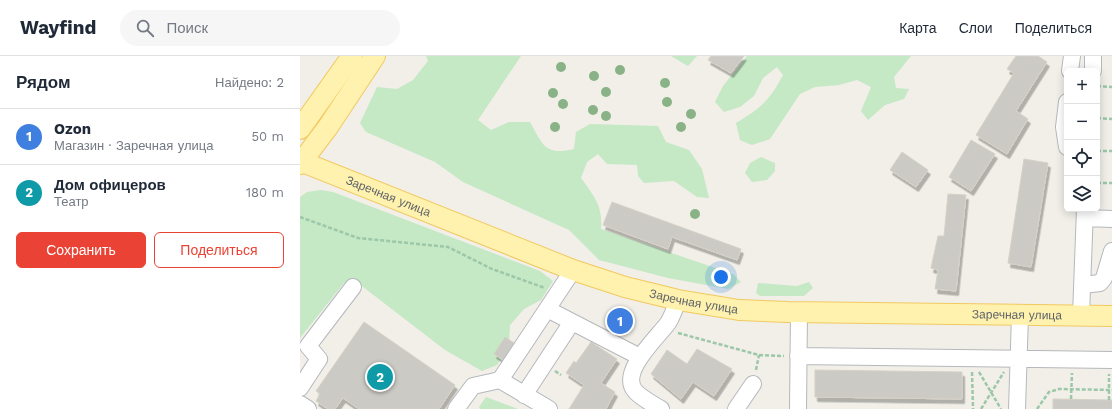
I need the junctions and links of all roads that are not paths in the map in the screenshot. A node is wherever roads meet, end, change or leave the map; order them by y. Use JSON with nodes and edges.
{"nodes":[{"id":1,"x":352,"y":56,"type":"edge"},
{"id":2,"x":375,"y":56,"type":"edge"},
{"id":3,"x":1072,"y":56,"type":"edge"},
{"id":4,"x":1093,"y":56,"type":"edge"},
{"id":5,"x":1070,"y":68,"type":"edge"},
{"id":6,"x":1093,"y":68,"type":"edge"},
{"id":7,"x":1067,"y":104,"type":"edge"},
{"id":8,"x":300,"y":129,"type":"edge"},
{"id":9,"x":1066,"y":140,"type":"edge"},
{"id":10,"x":300,"y":162,"type":"edge"},
{"id":11,"x":1085,"y":214,"type":"edge"},
{"id":12,"x":1112,"y":220,"type":"edge"},
{"id":13,"x":1112,"y":251,"type":"edge"},
{"id":14,"x":573,"y":270,"type":"junction"},
{"id":15,"x":1083,"y":285,"type":"junction"},
{"id":16,"x":353,"y":287,"type":"dead end"},
{"id":17,"x":678,"y":300,"type":"junction"},
{"id":18,"x":547,"y":309,"type":"junction"},
{"id":19,"x":799,"y":312,"type":"junction"},
{"id":20,"x":1020,"y":315,"type":"junction"},
{"id":21,"x":1081,"y":315,"type":"junction"},
{"id":22,"x":1112,"y":316,"type":"edge"},
{"id":23,"x":572,"y":322,"type":"junction"},
{"id":24,"x":798,"y":356,"type":"junction"},
{"id":25,"x":640,"y":357,"type":"junction"},
{"id":26,"x":1019,"y":359,"type":"junction"},
{"id":27,"x":1111,"y":360,"type":"edge"},
{"id":28,"x":500,"y":380,"type":"junction"},
{"id":29,"x":753,"y":384,"type":"dead end"},
{"id":30,"x":300,"y":388,"type":"edge"},
{"id":31,"x":524,"y":395,"type":"junction"},
{"id":32,"x":639,"y":403,"type":"edge"},
{"id":33,"x":300,"y":404,"type":"edge"},
{"id":34,"x":308,"y":409,"type":"edge"},
{"id":35,"x":456,"y":409,"type":"edge"},
{"id":36,"x":549,"y":409,"type":"edge"},
{"id":37,"x":661,"y":409,"type":"edge"},
{"id":38,"x":736,"y":409,"type":"edge"},
{"id":39,"x":798,"y":409,"type":"edge"},
{"id":40,"x":1018,"y":409,"type":"edge"}],
"edges":[{"from":1,"to":8,"type":"main road"},
{"from":2,"to":10,"type":"main road"},
{"from":3,"to":5,"type":"lane"},
{"from":4,"to":6,"type":"lane"},
{"from":7,"to":9,"type":"lane"},
{"from":10,"to":14,"type":"main road","name":"Заречная улица"},
{"from":11,"to":12,"type":"lane"},
{"from":11,"to":15,"type":"lane"},
{"from":13,"to":15,"type":"lane"},
{"from":14,"to":17,"type":"main road","name":"Заречная улица"},
{"from":14,"to":18,"type":"lane"},
{"from":15,"to":21,"type":"lane"},
{"from":16,"to":30,"type":"lane"},
{"from":17,"to":19,"type":"main road","name":"Заречная улица"},
{"from":17,"to":25,"type":"lane"},
{"from":18,"to":23,"type":"lane"},
{"from":18,"to":28,"type":"lane"},
{"from":19,"to":20,"type":"main road","name":"Заречная улица"},
{"from":19,"to":24,"type":"lane"},
{"from":20,"to":21,"type":"main road","name":"Заречная улица"},
{"from":20,"to":26,"type":"lane"},
{"from":21,"to":22,"type":"main road","name":"Заречная улица"},
{"from":23,"to":25,"type":"lane"},
{"from":23,"to":31,"type":"lane"},
{"from":24,"to":26,"type":"lane"},
{"from":24,"to":39,"type":"lane"},
{"from":25,"to":32,"type":"lane"},
{"from":26,"to":27,"type":"lane"},
{"from":26,"to":40,"type":"lane"},
{"from":28,"to":31,"type":"lane"},
{"from":28,"to":35,"type":"lane"},
{"from":29,"to":38,"type":"lane"},
{"from":31,"to":36,"type":"lane"},
{"from":32,"to":37,"type":"lane"},
{"from":33,"to":34,"type":"lane"}]}
